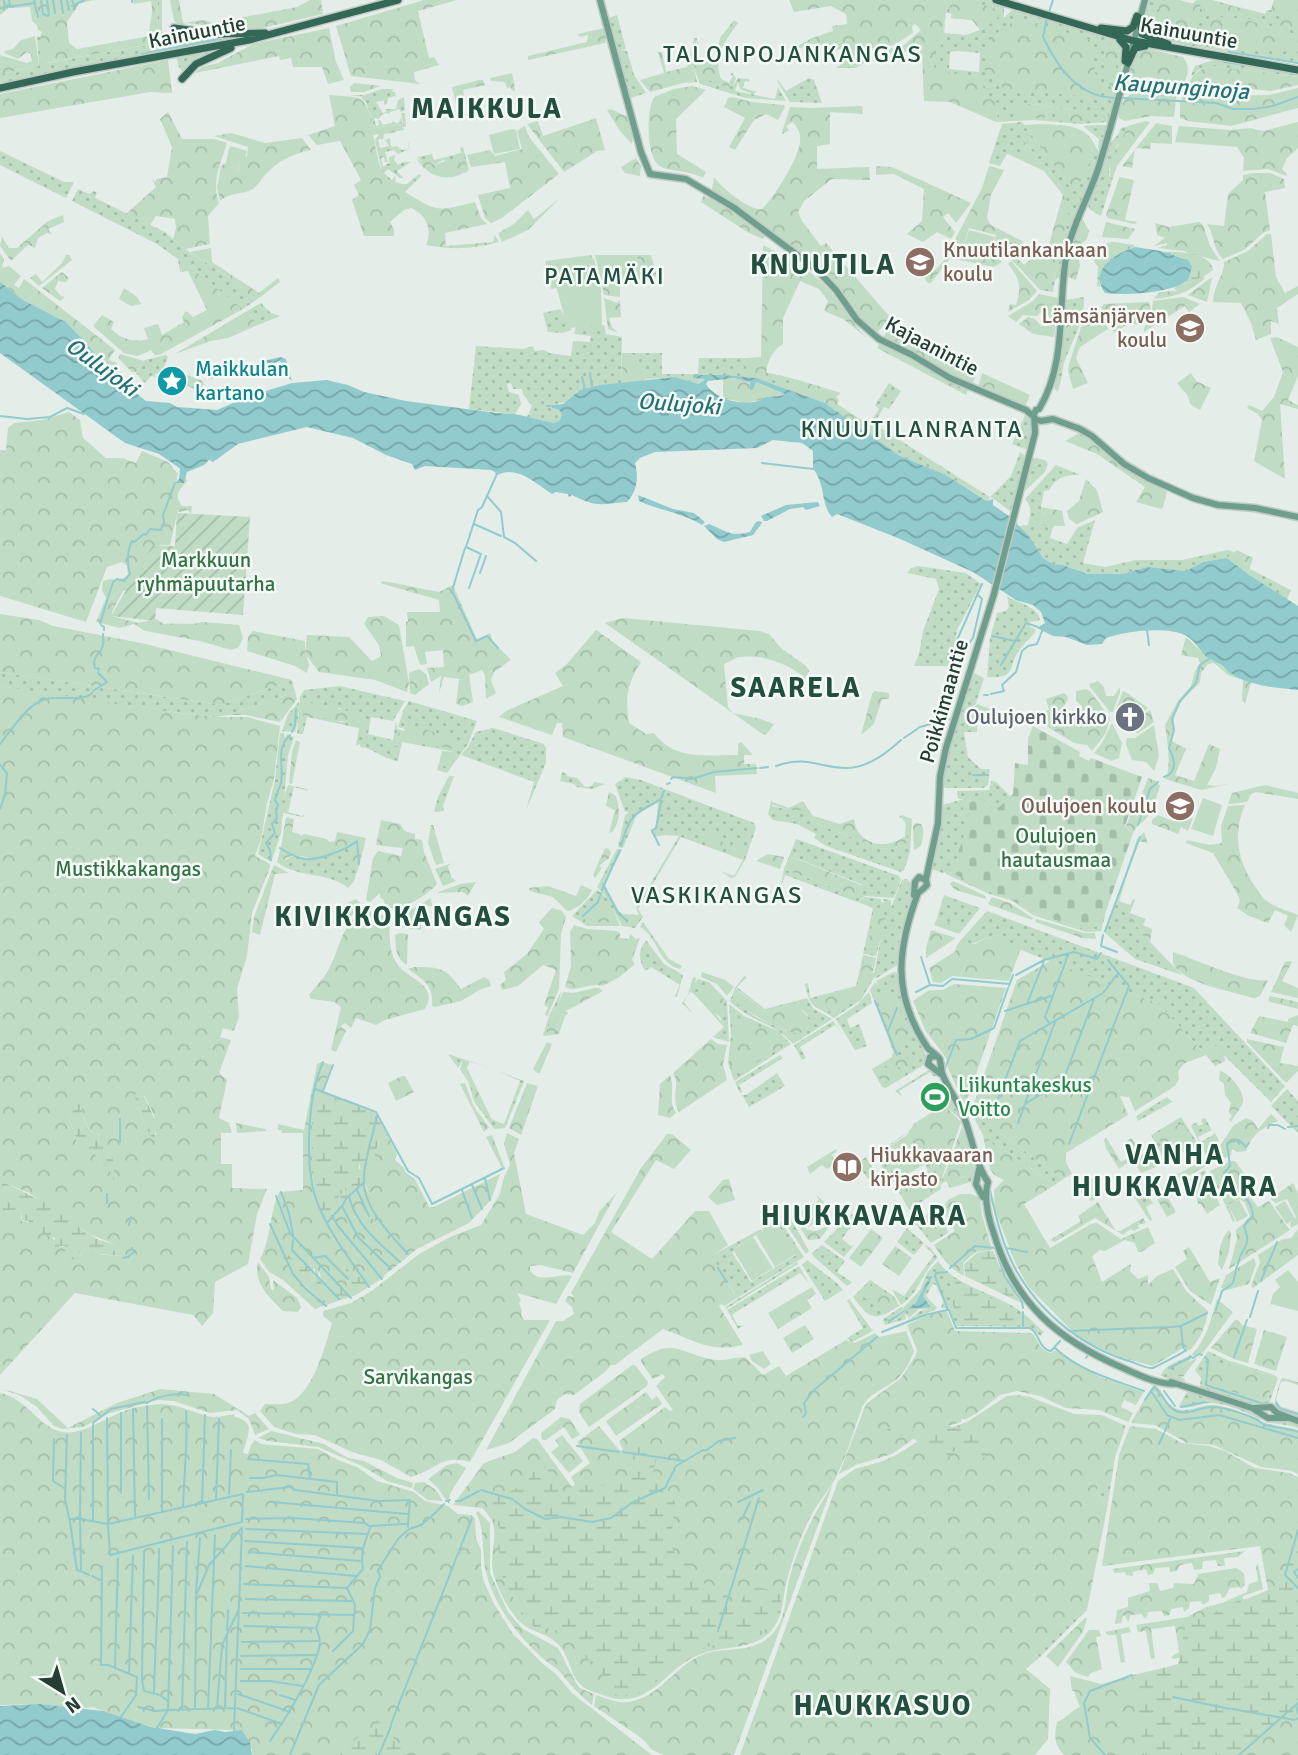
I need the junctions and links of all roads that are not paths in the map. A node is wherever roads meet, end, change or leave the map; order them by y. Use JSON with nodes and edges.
{"nodes":[{"id":1,"x":388,"y":0,"type":"edge"},
{"id":2,"x":398,"y":0,"type":"edge"},
{"id":3,"x":600,"y":0,"type":"edge"},
{"id":4,"x":996,"y":0,"type":"edge"},
{"id":5,"x":1006,"y":0,"type":"edge"},
{"id":6,"x":1143,"y":0,"type":"edge"},
{"id":7,"x":1049,"y":15,"type":"junction"},
{"id":8,"x":1138,"y":17,"type":"junction"},
{"id":9,"x":174,"y":28,"type":"dead end"},
{"id":10,"x":1100,"y":30,"type":"junction"},
{"id":11,"x":266,"y":34,"type":"junction"},
{"id":12,"x":1133,"y":39,"type":"junction"},
{"id":13,"x":1165,"y":46,"type":"junction"},
{"id":14,"x":1126,"y":62,"type":"junction"},
{"id":15,"x":1298,"y":68,"type":"edge"},
{"id":16,"x":182,"y":79,"type":"dead end"},
{"id":17,"x":0,"y":87,"type":"edge"},
{"id":18,"x":1040,"y":415,"type":"junction"},
{"id":19,"x":1298,"y":517,"type":"edge"},
{"id":20,"x":926,"y":869,"type":"junction"},
{"id":21,"x":915,"y":885,"type":"junction"},
{"id":22,"x":923,"y":888,"type":"junction"},
{"id":23,"x":934,"y":1061,"type":"junction"},
{"id":24,"x":1298,"y":1421,"type":"edge"}],
"edges":[{"from":1,"to":11,"type":"highway","name":"Kainuuntie"},
{"from":2,"to":11,"type":"highway","name":"Kainuuntie"},
{"from":3,"to":18,"type":"main road","name":"Kajaanintie"},
{"from":4,"to":7,"type":"highway","name":"Kainuuntie"},
{"from":5,"to":7,"type":"highway","name":"Kainuuntie"},
{"from":6,"to":8,"type":"main road"},
{"from":7,"to":10,"type":"highway","name":"Kainuuntie"},
{"from":8,"to":10,"type":"highway"},
{"from":8,"to":12,"type":"main road"},
{"from":8,"to":13,"type":"highway"},
{"from":9,"to":11,"type":"highway"},
{"from":10,"to":12,"type":"highway","name":"Kainuuntie"},
{"from":10,"to":14,"type":"highway"},
{"from":11,"to":16,"type":"highway"},
{"from":11,"to":17,"type":"highway","name":"Kainuuntie"},
{"from":12,"to":13,"type":"highway","name":"Kainuuntie"},
{"from":12,"to":14,"type":"main road"},
{"from":13,"to":14,"type":"highway"},
{"from":13,"to":15,"type":"highway","name":"Kainuuntie"},
{"from":14,"to":18,"type":"main road"},
{"from":18,"to":19,"type":"main road"},
{"from":18,"to":20,"type":"main road","name":"Poikkimaantie"},
{"from":20,"to":21,"type":"main road"},
{"from":20,"to":22,"type":"main road"},
{"from":21,"to":22,"type":"main road"},
{"from":21,"to":23,"type":"main road"},
{"from":22,"to":23,"type":"main road"},
{"from":23,"to":24,"type":"main road"}]}
